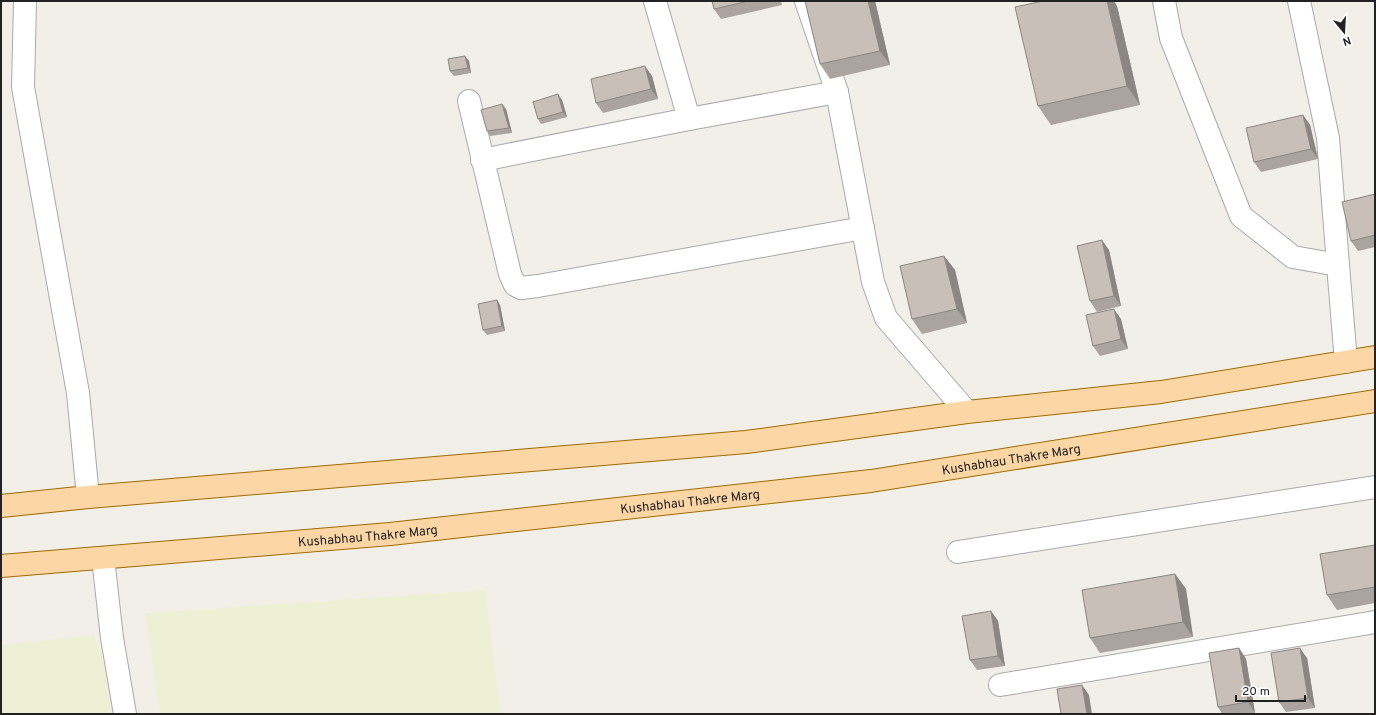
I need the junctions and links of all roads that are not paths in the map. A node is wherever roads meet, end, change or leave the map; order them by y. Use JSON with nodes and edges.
{"nodes":[{"id":1,"x":25,"y":1,"type":"edge"},
{"id":2,"x":656,"y":1,"type":"edge"},
{"id":3,"x":806,"y":1,"type":"edge"},
{"id":4,"x":1164,"y":1,"type":"edge"},
{"id":5,"x":1299,"y":1,"type":"edge"},
{"id":6,"x":837,"y":92,"type":"junction"},
{"id":7,"x":469,"y":101,"type":"dead end"},
{"id":8,"x":689,"y":119,"type":"junction"},
{"id":9,"x":482,"y":160,"type":"junction"},
{"id":10,"x":863,"y":228,"type":"junction"},
{"id":11,"x":1338,"y":265,"type":"junction"},
{"id":12,"x":1375,"y":357,"type":"edge"},
{"id":13,"x":1346,"y":362,"type":"junction"},
{"id":14,"x":1375,"y":401,"type":"edge"},
{"id":15,"x":966,"y":412,"type":"junction"},
{"id":16,"x":1375,"y":487,"type":"edge"},
{"id":17,"x":88,"y":497,"type":"junction"},
{"id":18,"x":1,"y":506,"type":"edge"},
{"id":19,"x":958,"y":552,"type":"dead end"},
{"id":20,"x":102,"y":558,"type":"junction"},
{"id":21,"x":1,"y":566,"type":"edge"},
{"id":22,"x":1375,"y":622,"type":"edge"},
{"id":23,"x":1000,"y":685,"type":"dead end"},
{"id":24,"x":125,"y":714,"type":"edge"}],
"edges":[{"from":1,"to":17,"type":"street"},
{"from":2,"to":8,"type":"street"},
{"from":3,"to":6,"type":"street"},
{"from":4,"to":11,"type":"street"},
{"from":5,"to":11,"type":"street"},
{"from":6,"to":8,"type":"street"},
{"from":6,"to":10,"type":"street"},
{"from":7,"to":9,"type":"street"},
{"from":8,"to":9,"type":"street"},
{"from":9,"to":10,"type":"street"},
{"from":10,"to":15,"type":"street"},
{"from":11,"to":13,"type":"street"},
{"from":12,"to":13,"type":"main road"},
{"from":13,"to":15,"type":"main road"},
{"from":14,"to":20,"type":"main road","name":"Kushabhau Thakre Marg"},
{"from":15,"to":17,"type":"main road"},
{"from":16,"to":19,"type":"street"},
{"from":17,"to":18,"type":"main road"},
{"from":20,"to":21,"type":"main road","name":"Kushabhau Thakre Marg"},
{"from":20,"to":24,"type":"street"},
{"from":22,"to":23,"type":"street"}]}
